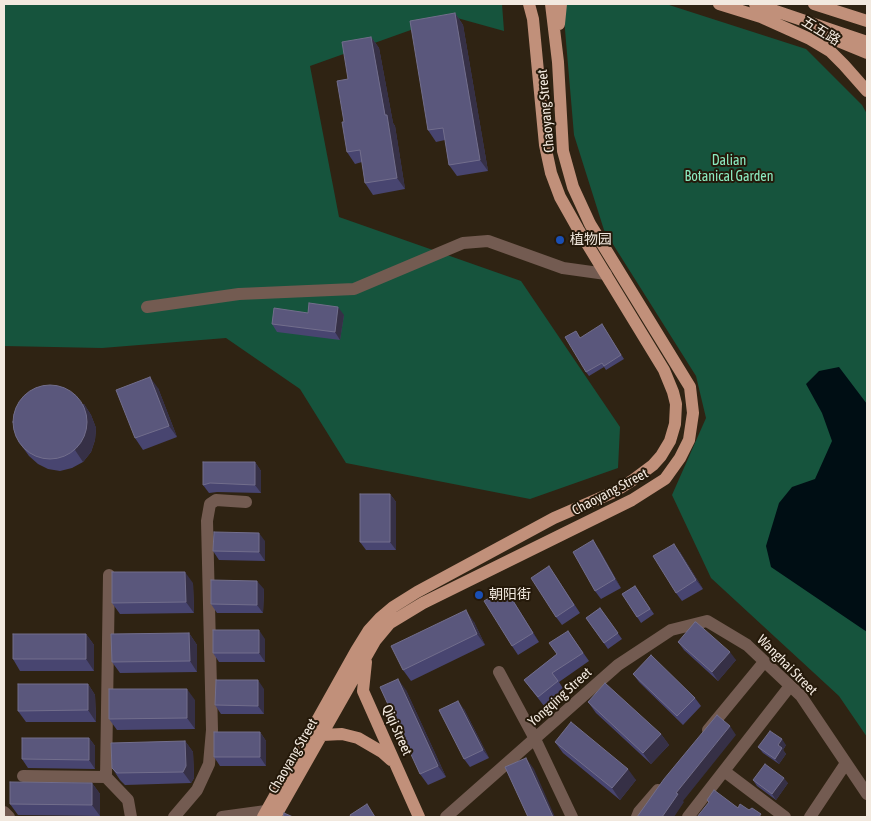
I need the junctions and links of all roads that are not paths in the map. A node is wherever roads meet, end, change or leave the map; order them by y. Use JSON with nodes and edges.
{"nodes":[{"id":1,"x":531,"y":4,"type":"edge"},
{"id":2,"x":551,"y":4,"type":"edge"},
{"id":3,"x":561,"y":4,"type":"edge"},
{"id":4,"x":719,"y":4,"type":"edge"},
{"id":5,"x":755,"y":4,"type":"edge"},
{"id":6,"x":814,"y":4,"type":"edge"},
{"id":7,"x":761,"y":17,"type":"junction"},
{"id":8,"x":867,"y":21,"type":"edge"},
{"id":9,"x":867,"y":42,"type":"edge"},
{"id":10,"x":867,"y":53,"type":"edge"},
{"id":11,"x":558,"y":62,"type":"junction"},
{"id":12,"x":867,"y":91,"type":"edge"},
{"id":13,"x":606,"y":274,"type":"junction"},
{"id":14,"x":147,"y":307,"type":"dead end"},
{"id":15,"x":246,"y":502,"type":"dead end"},
{"id":16,"x":109,"y":575,"type":"dead end"},
{"id":17,"x":707,"y":621,"type":"joint"},
{"id":18,"x":368,"y":653,"type":"junction"},
{"id":19,"x":764,"y":662,"type":"junction"},
{"id":20,"x":498,"y":672,"type":"dead end"},
{"id":21,"x":790,"y":686,"type":"junction"},
{"id":22,"x":322,"y":735,"type":"junction"},
{"id":23,"x":702,"y":737,"type":"edge"},
{"id":24,"x":535,"y":739,"type":"junction"},
{"id":25,"x":306,"y":741,"type":"junction"},
{"id":26,"x":395,"y":764,"type":"junction"},
{"id":27,"x":846,"y":764,"type":"junction"},
{"id":28,"x":724,"y":771,"type":"junction"},
{"id":29,"x":23,"y":776,"type":"dead end"},
{"id":30,"x":106,"y":776,"type":"junction"},
{"id":31,"x":664,"y":782,"type":"edge"},
{"id":32,"x":867,"y":794,"type":"edge"},
{"id":33,"x":4,"y":812,"type":"edge"},
{"id":34,"x":268,"y":815,"type":"edge"},
{"id":35,"x":9,"y":817,"type":"edge"},
{"id":36,"x":131,"y":817,"type":"edge"},
{"id":37,"x":174,"y":817,"type":"edge"},
{"id":38,"x":222,"y":817,"type":"edge"},
{"id":39,"x":418,"y":817,"type":"edge"},
{"id":40,"x":446,"y":817,"type":"edge"},
{"id":41,"x":572,"y":817,"type":"edge"},
{"id":42,"x":637,"y":817,"type":"edge"},
{"id":43,"x":688,"y":817,"type":"edge"},
{"id":44,"x":785,"y":817,"type":"edge"},
{"id":45,"x":810,"y":817,"type":"edge"}],
"edges":[{"from":1,"to":13,"type":"main road","name":"Chaoyang Street"},
{"from":2,"to":11,"type":"main road","name":"Chaoyang Street"},
{"from":3,"to":11,"type":"main road"},
{"from":4,"to":7,"type":"main road","name":"五五路"},
{"from":5,"to":9,"type":"main road"},
{"from":6,"to":8,"type":"main road"},
{"from":7,"to":10,"type":"main road"},
{"from":7,"to":12,"type":"main road","name":"五五路"},
{"from":11,"to":18,"type":"main road","name":"Chaoyang Street"},
{"from":13,"to":14,"type":"street"},
{"from":13,"to":25,"type":"main road","name":"Chaoyang Street"},
{"from":15,"to":37,"type":"street"},
{"from":16,"to":30,"type":"street"},
{"from":17,"to":19,"type":"street","name":"Wanghai Street"},
{"from":17,"to":24,"type":"street","name":"Yongqing Street"},
{"from":18,"to":22,"type":"main road","name":"Chaoyang Street"},
{"from":18,"to":26,"type":"main road","name":"Qiqi Street"},
{"from":19,"to":21,"type":"street","name":"Wanghai Street"},
{"from":19,"to":23,"type":"street"},
{"from":20,"to":24,"type":"street"},
{"from":21,"to":27,"type":"street","name":"Wanghai Street"},
{"from":21,"to":28,"type":"street"},
{"from":22,"to":25,"type":"main road"},
{"from":22,"to":26,"type":"main road"},
{"from":22,"to":34,"type":"main road","name":"Chaoyang Street"},
{"from":24,"to":40,"type":"street","name":"Yongqing Street"},
{"from":24,"to":41,"type":"street"},
{"from":25,"to":34,"type":"main road","name":"Chaoyang Street"},
{"from":26,"to":39,"type":"main road","name":"Qiqi Street"},
{"from":27,"to":32,"type":"street","name":"Wanghai Street"},
{"from":27,"to":45,"type":"street"},
{"from":28,"to":43,"type":"street"},
{"from":28,"to":44,"type":"street"},
{"from":29,"to":30,"type":"street"},
{"from":30,"to":36,"type":"street"},
{"from":31,"to":42,"type":"street"},
{"from":33,"to":35,"type":"street"},
{"from":34,"to":38,"type":"street"}]}
